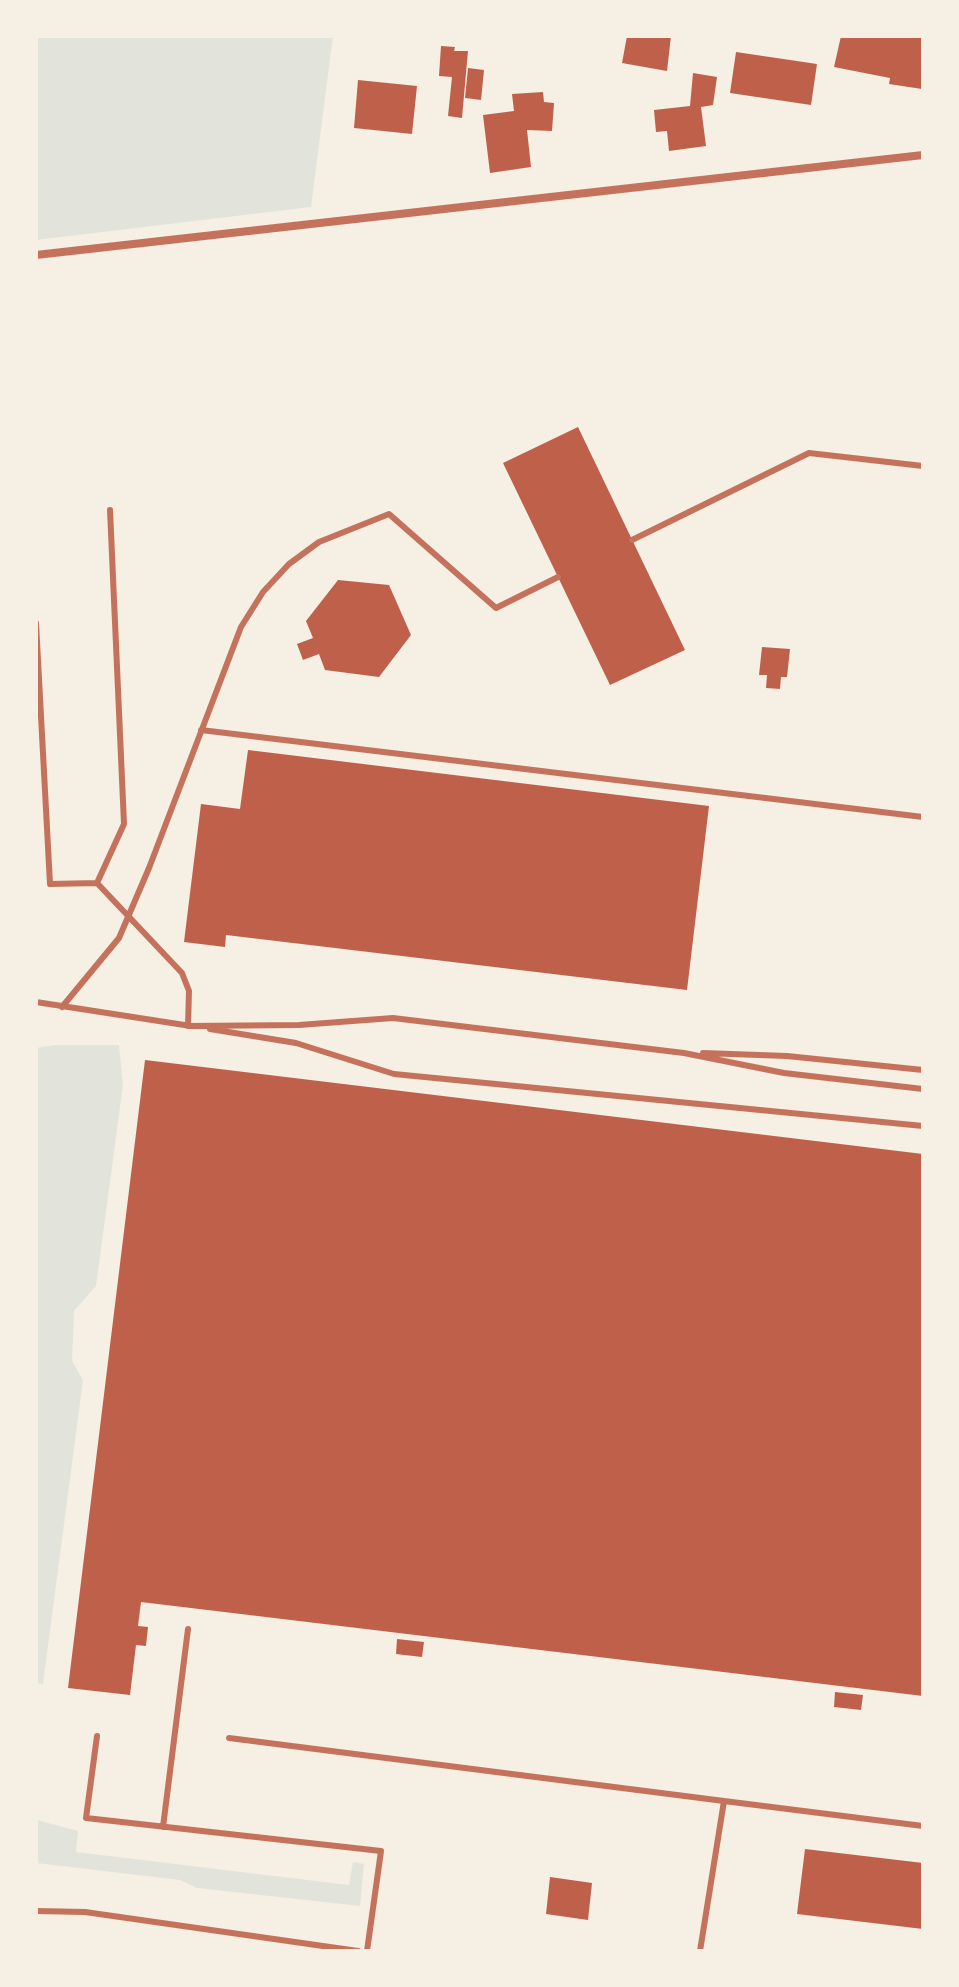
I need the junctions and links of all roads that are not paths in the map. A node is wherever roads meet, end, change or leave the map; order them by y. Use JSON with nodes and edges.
{"nodes":[{"id":1,"x":923,"y":155,"type":"edge"},
{"id":2,"x":36,"y":255,"type":"edge"},
{"id":3,"x":923,"y":466,"type":"edge"},
{"id":4,"x":110,"y":510,"type":"dead end"},
{"id":5,"x":632,"y":540,"type":"dead end"},
{"id":6,"x":558,"y":577,"type":"dead end"},
{"id":7,"x":36,"y":623,"type":"edge"},
{"id":8,"x":201,"y":730,"type":"junction"},
{"id":9,"x":923,"y":817,"type":"edge"},
{"id":10,"x":97,"y":883,"type":"junction"},
{"id":11,"x":130,"y":916,"type":"junction"},
{"id":12,"x":36,"y":1002,"type":"edge"},
{"id":13,"x":62,"y":1007,"type":"junction"},
{"id":14,"x":188,"y":1026,"type":"junction"},
{"id":15,"x":684,"y":1053,"type":"junction"},
{"id":16,"x":923,"y":1070,"type":"edge"},
{"id":17,"x":923,"y":1089,"type":"edge"},
{"id":18,"x":923,"y":1126,"type":"edge"},
{"id":19,"x":188,"y":1629,"type":"dead end"},
{"id":20,"x":97,"y":1736,"type":"dead end"},
{"id":21,"x":229,"y":1738,"type":"dead end"},
{"id":22,"x":724,"y":1801,"type":"junction"},
{"id":23,"x":923,"y":1826,"type":"edge"},
{"id":24,"x":163,"y":1827,"type":"junction"},
{"id":25,"x":36,"y":1911,"type":"edge"},
{"id":26,"x":358,"y":1951,"type":"edge"},
{"id":27,"x":367,"y":1951,"type":"edge"},
{"id":28,"x":700,"y":1951,"type":"edge"}],
"edges":[{"from":1,"to":2,"type":"street"},
{"from":3,"to":5,"type":"lane"},
{"from":4,"to":10,"type":"lane"},
{"from":6,"to":8,"type":"lane"},
{"from":7,"to":10,"type":"lane"},
{"from":8,"to":9,"type":"lane"},
{"from":8,"to":11,"type":"lane"},
{"from":10,"to":11,"type":"lane"},
{"from":11,"to":13,"type":"lane"},
{"from":11,"to":14,"type":"lane"},
{"from":12,"to":13,"type":"lane"},
{"from":13,"to":14,"type":"lane"},
{"from":14,"to":15,"type":"lane"},
{"from":14,"to":18,"type":"lane"},
{"from":15,"to":16,"type":"lane"},
{"from":15,"to":17,"type":"lane"},
{"from":19,"to":24,"type":"lane"},
{"from":20,"to":24,"type":"lane"},
{"from":21,"to":22,"type":"lane"},
{"from":22,"to":23,"type":"lane"},
{"from":22,"to":28,"type":"lane"},
{"from":24,"to":27,"type":"lane"},
{"from":25,"to":26,"type":"lane"}]}
